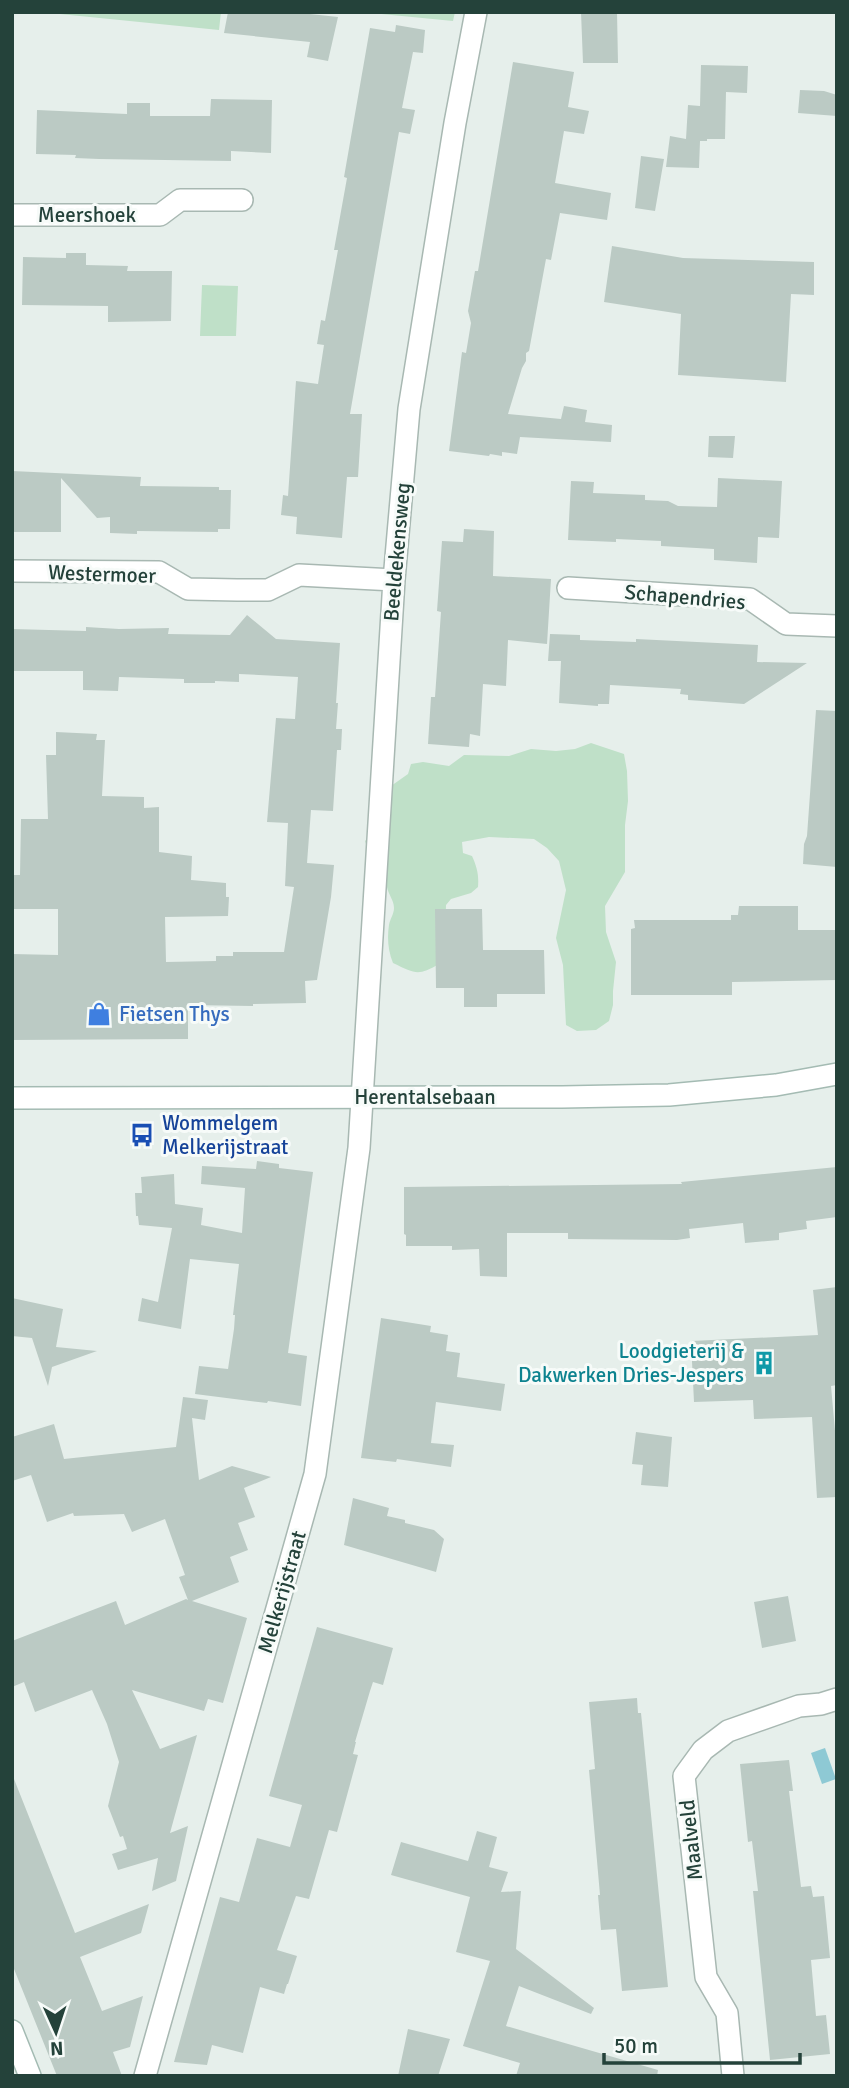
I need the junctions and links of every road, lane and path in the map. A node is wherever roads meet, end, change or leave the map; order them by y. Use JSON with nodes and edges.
{"nodes":[{"id":1,"x":476,"y":12,"type":"edge"},
{"id":2,"x":242,"y":200,"type":"dead end"},
{"id":3,"x":12,"y":215,"type":"edge"},
{"id":4,"x":12,"y":571,"type":"edge"},
{"id":5,"x":394,"y":580,"type":"junction"},
{"id":6,"x":569,"y":588,"type":"dead end"},
{"id":7,"x":837,"y":626,"type":"edge"},
{"id":8,"x":837,"y":1074,"type":"edge"},
{"id":9,"x":12,"y":1098,"type":"edge"},
{"id":10,"x":360,"y":1098,"type":"junction"},
{"id":11,"x":837,"y":1699,"type":"edge"},
{"id":12,"x":12,"y":2031,"type":"edge"},
{"id":13,"x":30,"y":2076,"type":"edge"},
{"id":14,"x":145,"y":2076,"type":"edge"},
{"id":15,"x":733,"y":2076,"type":"edge"}],
"edges":[{"from":1,"to":5,"type":"street","name":"Beeldekensweg"},
{"from":2,"to":3,"type":"street","name":"Meershoek"},
{"from":4,"to":5,"type":"street","name":"Westermoer"},
{"from":5,"to":10,"type":"street","name":"Beeldekensweg"},
{"from":6,"to":7,"type":"street","name":"Schapendries"},
{"from":8,"to":10,"type":"street","name":"Herentalsebaan"},
{"from":9,"to":10,"type":"street","name":"Herentalsebaan"},
{"from":10,"to":14,"type":"street","name":"Melkerijstraat"},
{"from":11,"to":15,"type":"street","name":"Maalveld"},
{"from":12,"to":13,"type":"street"}]}
